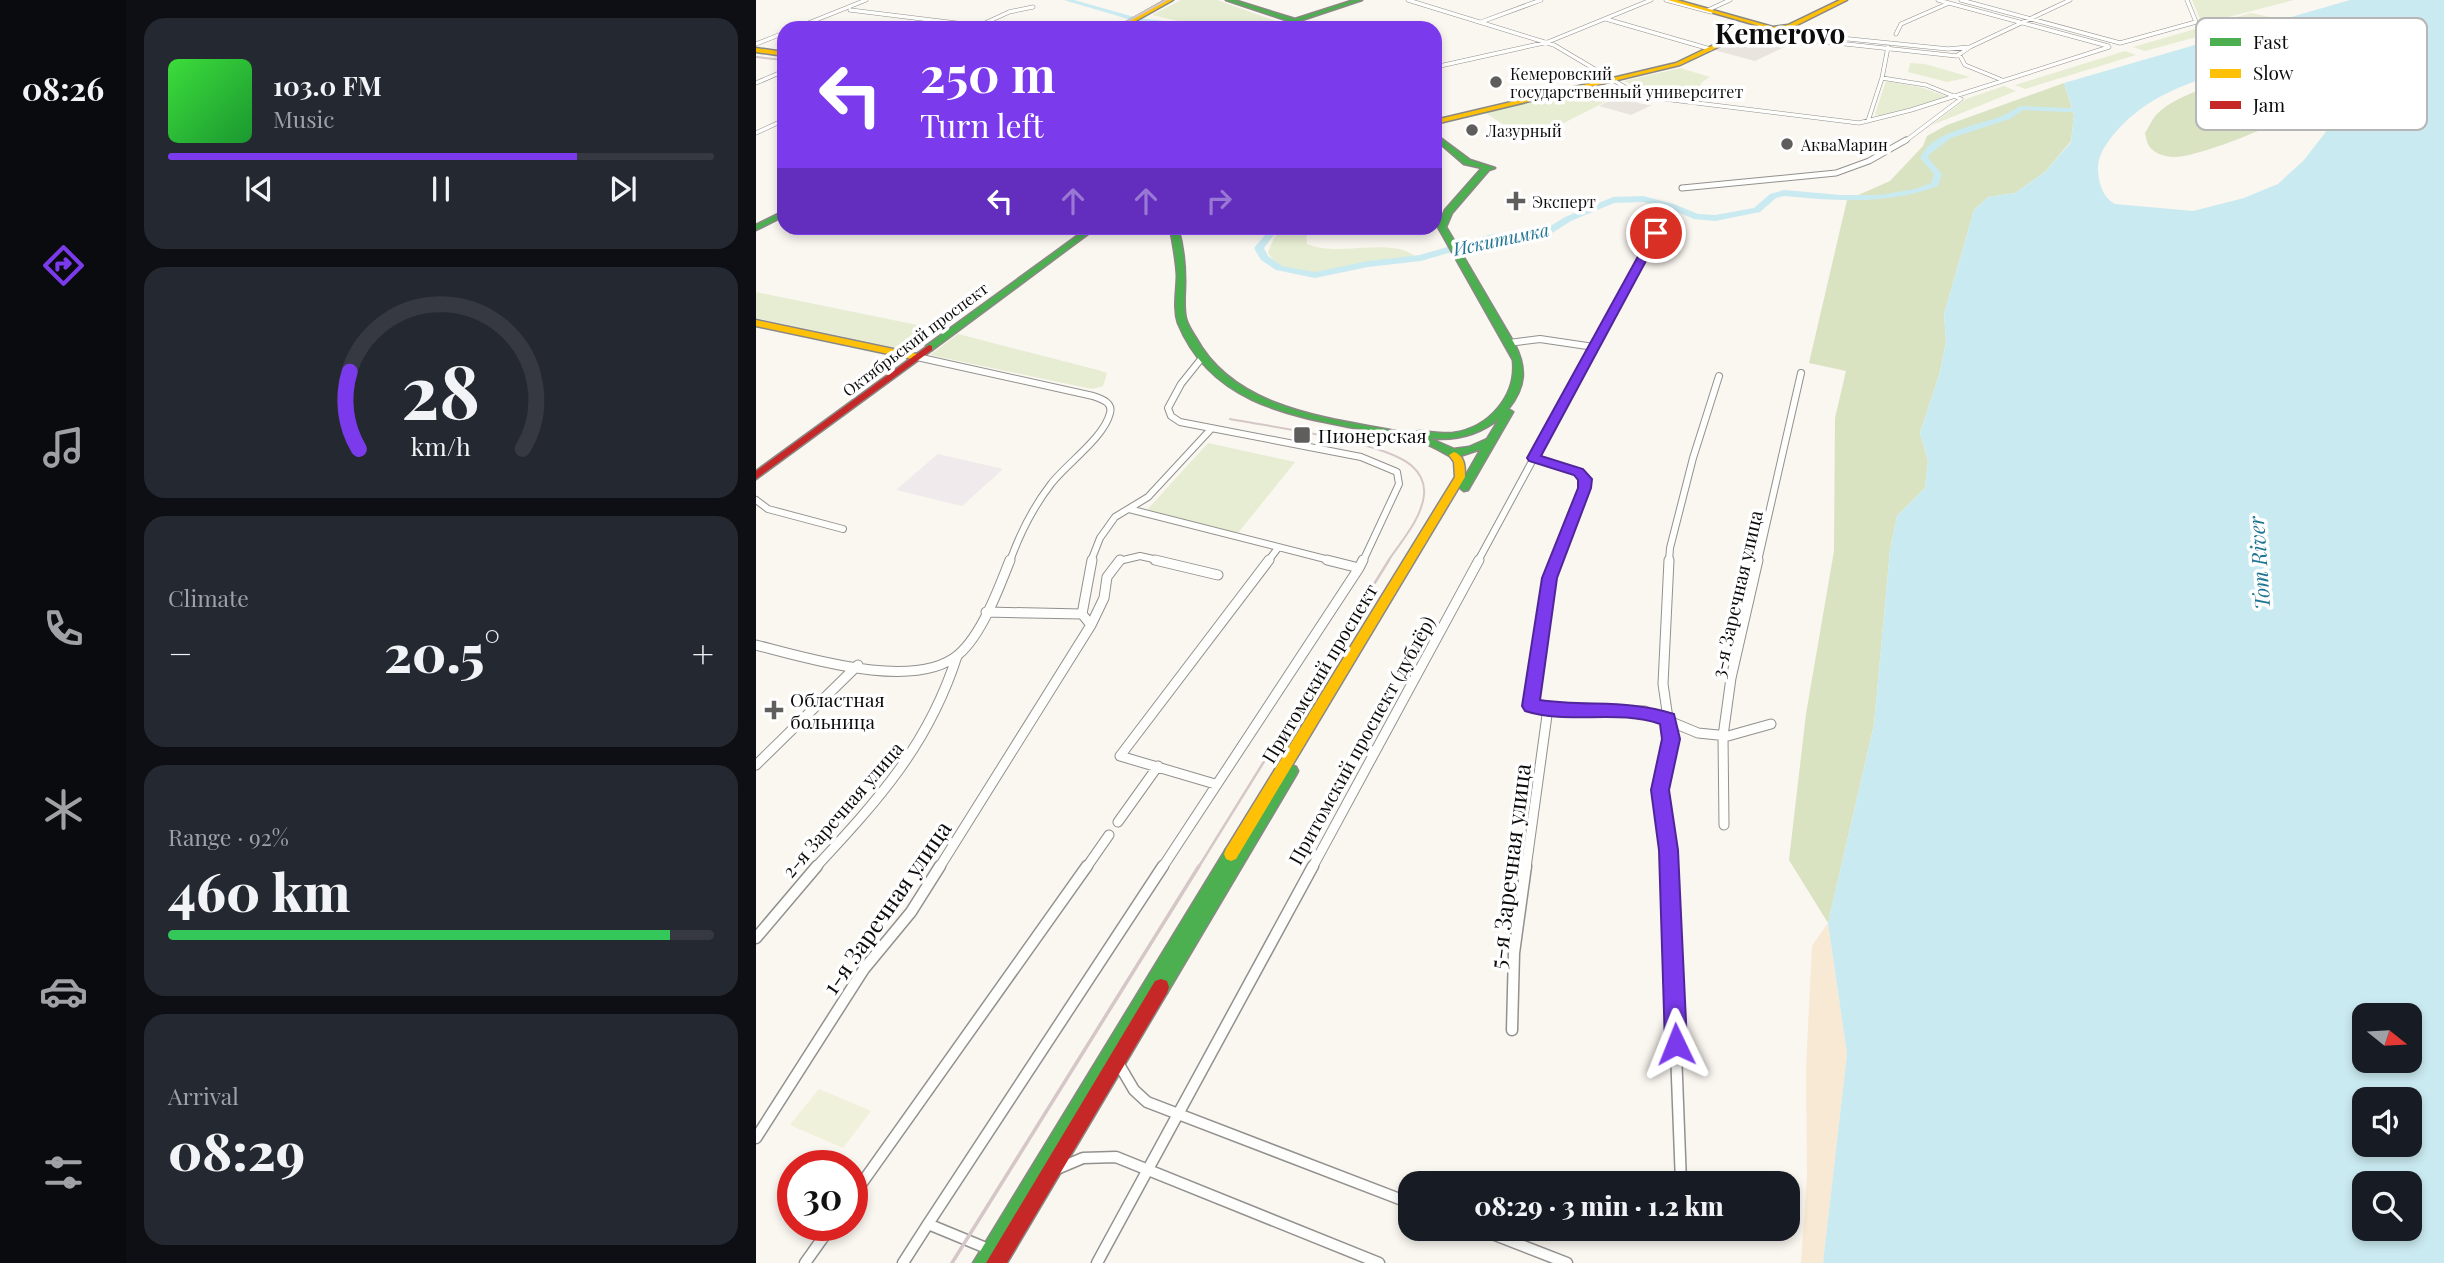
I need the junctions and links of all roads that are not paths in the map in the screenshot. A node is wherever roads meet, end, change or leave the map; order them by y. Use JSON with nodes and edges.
{"nodes":[{"id":1,"x":866,"y":0,"type":"edge"},
{"id":2,"x":1162,"y":0,"type":"edge"},
{"id":3,"x":1170,"y":0,"type":"edge"},
{"id":4,"x":1229,"y":0,"type":"edge"},
{"id":5,"x":1352,"y":0,"type":"edge"},
{"id":6,"x":1359,"y":0,"type":"edge"},
{"id":7,"x":1409,"y":0,"type":"edge"},
{"id":8,"x":1541,"y":0,"type":"edge"},
{"id":9,"x":1651,"y":0,"type":"edge"},
{"id":10,"x":1669,"y":0,"type":"edge"},
{"id":11,"x":1730,"y":0,"type":"edge"},
{"id":12,"x":1844,"y":0,"type":"edge"},
{"id":13,"x":1938,"y":0,"type":"edge"},
{"id":14,"x":1961,"y":0,"type":"edge"},
{"id":15,"x":2070,"y":0,"type":"edge"},
{"id":16,"x":2187,"y":0,"type":"edge"},
{"id":17,"x":1949,"y":3,"type":"junction"},
{"id":18,"x":1033,"y":7,"type":"dead end"},
{"id":19,"x":1823,"y":7,"type":"edge"},
{"id":20,"x":850,"y":10,"type":"dead end"},
{"id":21,"x":1708,"y":10,"type":"junction"},
{"id":22,"x":1143,"y":13,"type":"junction"},
{"id":23,"x":2031,"y":18,"type":"junction"},
{"id":24,"x":1606,"y":19,"type":"junction"},
{"id":25,"x":814,"y":21,"type":"edge"},
{"id":26,"x":932,"y":21,"type":"edge"},
{"id":27,"x":990,"y":21,"type":"edge"},
{"id":28,"x":1128,"y":21,"type":"edge"},
{"id":29,"x":1288,"y":21,"type":"edge"},
{"id":30,"x":1303,"y":21,"type":"edge"},
{"id":31,"x":1304,"y":21,"type":"edge"},
{"id":32,"x":1481,"y":22,"type":"junction"},
{"id":33,"x":2022,"y":22,"type":"junction"},
{"id":34,"x":1771,"y":28,"type":"junction"},
{"id":35,"x":1799,"y":34,"type":"junction"},
{"id":36,"x":1896,"y":34,"type":"dead end"},
{"id":37,"x":777,"y":36,"type":"edge"},
{"id":38,"x":1548,"y":43,"type":"junction"},
{"id":39,"x":756,"y":44,"type":"edge"},
{"id":40,"x":1888,"y":46,"type":"junction"},
{"id":41,"x":1970,"y":47,"type":"junction"},
{"id":42,"x":1708,"y":48,"type":"junction"},
{"id":43,"x":1948,"y":49,"type":"junction"},
{"id":44,"x":756,"y":51,"type":"edge"},
{"id":45,"x":777,"y":54,"type":"edge"},
{"id":46,"x":1960,"y":54,"type":"junction"},
{"id":47,"x":1442,"y":66,"type":"edge"},
{"id":48,"x":777,"y":74,"type":"edge"},
{"id":49,"x":1882,"y":78,"type":"junction"},
{"id":50,"x":1609,"y":79,"type":"junction"},
{"id":51,"x":2003,"y":80,"type":"junction"},
{"id":52,"x":756,"y":83,"type":"edge"},
{"id":53,"x":1956,"y":95,"type":"junction"},
{"id":54,"x":1442,"y":118,"type":"edge"},
{"id":55,"x":1868,"y":121,"type":"junction"},
{"id":56,"x":777,"y":123,"type":"edge"},
{"id":57,"x":756,"y":133,"type":"edge"},
{"id":58,"x":1442,"y":142,"type":"edge"},
{"id":59,"x":1682,"y":188,"type":"dead end"},
{"id":60,"x":777,"y":211,"type":"edge"},
{"id":61,"x":777,"y":217,"type":"edge"},
{"id":62,"x":756,"y":222,"type":"edge"},
{"id":63,"x":1442,"y":227,"type":"edge"},
{"id":64,"x":1442,"y":227,"type":"edge"},
{"id":65,"x":756,"y":228,"type":"edge"},
{"id":66,"x":1656,"y":233,"type":"dead end"},
{"id":67,"x":1076,"y":235,"type":"edge"},
{"id":68,"x":1082,"y":235,"type":"edge"},
{"id":69,"x":1175,"y":235,"type":"edge"},
{"id":70,"x":1183,"y":235,"type":"edge"},
{"id":71,"x":756,"y":323,"type":"edge"},
{"id":72,"x":1511,"y":342,"type":"junction"},
{"id":73,"x":1594,"y":347,"type":"junction"},
{"id":74,"x":914,"y":356,"type":"junction"},
{"id":75,"x":1201,"y":359,"type":"junction"},
{"id":76,"x":1801,"y":373,"type":"dead end"},
{"id":77,"x":1719,"y":376,"type":"dead end"},
{"id":78,"x":1503,"y":412,"type":"junction"},
{"id":79,"x":1211,"y":429,"type":"junction"},
{"id":80,"x":1409,"y":434,"type":"junction"},
{"id":81,"x":1487,"y":443,"type":"junction"},
{"id":82,"x":1457,"y":452,"type":"junction"},
{"id":83,"x":1534,"y":458,"type":"junction"},
{"id":84,"x":1468,"y":468,"type":"junction"},
{"id":85,"x":756,"y":469,"type":"edge"},
{"id":86,"x":756,"y":476,"type":"edge"},
{"id":87,"x":1460,"y":486,"type":"junction"},
{"id":88,"x":756,"y":500,"type":"edge"},
{"id":89,"x":1129,"y":509,"type":"junction"},
{"id":90,"x":843,"y":529,"type":"dead end"},
{"id":91,"x":1278,"y":548,"type":"junction"},
{"id":92,"x":1360,"y":568,"type":"junction"},
{"id":93,"x":1218,"y":575,"type":"dead end"},
{"id":94,"x":986,"y":612,"type":"junction"},
{"id":95,"x":1082,"y":614,"type":"junction"},
{"id":96,"x":1091,"y":625,"type":"junction"},
{"id":97,"x":756,"y":645,"type":"edge"},
{"id":98,"x":957,"y":656,"type":"junction"},
{"id":99,"x":858,"y":665,"type":"junction"},
{"id":100,"x":1548,"y":708,"type":"junction"},
{"id":101,"x":1668,"y":719,"type":"junction"},
{"id":102,"x":1771,"y":724,"type":"dead end"},
{"id":103,"x":1723,"y":736,"type":"junction"},
{"id":104,"x":756,"y":765,"type":"edge"},
{"id":105,"x":1158,"y":766,"type":"junction"},
{"id":106,"x":1215,"y":785,"type":"junction"},
{"id":107,"x":1118,"y":822,"type":"dead end"},
{"id":108,"x":1724,"y":825,"type":"dead end"},
{"id":109,"x":1109,"y":835,"type":"dead end"},
{"id":110,"x":756,"y":938,"type":"edge"},
{"id":111,"x":1512,"y":1030,"type":"dead end"},
{"id":112,"x":1117,"y":1061,"type":"junction"},
{"id":113,"x":1177,"y":1114,"type":"junction"},
{"id":114,"x":756,"y":1138,"type":"edge"},
{"id":115,"x":1147,"y":1169,"type":"junction"},
{"id":116,"x":1681,"y":1171,"type":"edge"},
{"id":117,"x":1051,"y":1172,"type":"junction"},
{"id":118,"x":868,"y":1174,"type":"edge"},
{"id":119,"x":1398,"y":1198,"type":"edge"},
{"id":120,"x":928,"y":1224,"type":"junction"},
{"id":121,"x":821,"y":1241,"type":"edge"},
{"id":122,"x":1510,"y":1241,"type":"edge"},
{"id":123,"x":991,"y":1250,"type":"junction"},
{"id":124,"x":805,"y":1263,"type":"edge"},
{"id":125,"x":903,"y":1263,"type":"edge"},
{"id":126,"x":983,"y":1263,"type":"edge"},
{"id":127,"x":996,"y":1263,"type":"edge"},
{"id":128,"x":1097,"y":1263,"type":"edge"},
{"id":129,"x":1379,"y":1263,"type":"edge"},
{"id":130,"x":1567,"y":1263,"type":"edge"}],
"edges":[{"from":1,"to":25,"type":"street"},
{"from":2,"to":22,"type":"main road"},
{"from":3,"to":22,"type":"main road"},
{"from":4,"to":29,"type":"main road"},
{"from":5,"to":30,"type":"main road"},
{"from":6,"to":31,"type":"main road"},
{"from":7,"to":32,"type":"street"},
{"from":8,"to":32,"type":"street"},
{"from":9,"to":24,"type":"street"},
{"from":10,"to":21,"type":"main road"},
{"from":10,"to":34,"type":"street"},
{"from":11,"to":21,"type":"street"},
{"from":12,"to":19,"type":"main road"},
{"from":13,"to":17,"type":"street"},
{"from":14,"to":23,"type":"street"},
{"from":15,"to":23,"type":"street"},
{"from":16,"to":23,"type":"street"},
{"from":17,"to":33,"type":"street"},
{"from":17,"to":36,"type":"street"},
{"from":18,"to":27,"type":"street"},
{"from":19,"to":34,"type":"main road"},
{"from":19,"to":35,"type":"main road"},
{"from":20,"to":26,"type":"street"},
{"from":21,"to":34,"type":"main road"},
{"from":22,"to":28,"type":"main road"},
{"from":23,"to":33,"type":"street"},
{"from":24,"to":38,"type":"street"},
{"from":24,"to":42,"type":"street"},
{"from":32,"to":38,"type":"street"},
{"from":33,"to":41,"type":"street"},
{"from":33,"to":51,"type":"street"},
{"from":34,"to":35,"type":"main road"},
{"from":34,"to":42,"type":"main road"},
{"from":35,"to":40,"type":"street"},
{"from":37,"to":39,"type":"street"},
{"from":38,"to":47,"type":"street"},
{"from":38,"to":50,"type":"street"},
{"from":40,"to":43,"type":"street"},
{"from":40,"to":46,"type":"street"},
{"from":40,"to":49,"type":"street"},
{"from":41,"to":43,"type":"street"},
{"from":41,"to":46,"type":"street"},
{"from":42,"to":50,"type":"main road"},
{"from":43,"to":46,"type":"street"},
{"from":44,"to":45,"type":"main road"},
{"from":46,"to":51,"type":"street"},
{"from":48,"to":52,"type":"street"},
{"from":49,"to":53,"type":"street"},
{"from":49,"to":55,"type":"street"},
{"from":50,"to":54,"type":"main road"},
{"from":50,"to":55,"type":"street"},
{"from":51,"to":53,"type":"street"},
{"from":53,"to":55,"type":"street"},
{"from":53,"to":59,"type":"street"},
{"from":56,"to":57,"type":"street"},
{"from":58,"to":63,"type":"main road"},
{"from":60,"to":62,"type":"main road"},
{"from":61,"to":65,"type":"main road"},
{"from":64,"to":72,"type":"main road"},
{"from":66,"to":73,"type":"street","name":"Притомский проспект (дублёр)"},
{"from":67,"to":74,"type":"main road","name":"Октябрьский проспект"},
{"from":68,"to":74,"type":"main road","name":"Октябрьский проспект"},
{"from":69,"to":75,"type":"main road"},
{"from":70,"to":80,"type":"main road"},
{"from":71,"to":74,"type":"main road"},
{"from":72,"to":73,"type":"street"},
{"from":72,"to":78,"type":"main road"},
{"from":72,"to":81,"type":"main road"},
{"from":73,"to":83,"type":"street","name":"Притомский проспект (дублёр)"},
{"from":74,"to":85,"type":"main road","name":"Октябрьский проспект"},
{"from":74,"to":86,"type":"main road","name":"Октябрьский проспект"},
{"from":74,"to":94,"type":"street","name":"2-я Заречная улица"},
{"from":75,"to":79,"type":"street"},
{"from":75,"to":82,"type":"main road"},
{"from":76,"to":103,"type":"street","name":"3-я Заречная улица"},
{"from":77,"to":101,"type":"street"},
{"from":78,"to":80,"type":"main road"},
{"from":78,"to":81,"type":"main road"},
{"from":79,"to":89,"type":"street"},
{"from":79,"to":92,"type":"street"},
{"from":80,"to":82,"type":"main road"},
{"from":81,"to":82,"type":"main road"},
{"from":81,"to":84,"type":"main road"},
{"from":81,"to":87,"type":"main road"},
{"from":82,"to":84,"type":"main road"},
{"from":82,"to":87,"type":"main road"},
{"from":83,"to":100,"type":"street"},
{"from":83,"to":113,"type":"street","name":"Притомский проспект (дублёр)"},
{"from":84,"to":87,"type":"main road","name":"Притомский проспект"},
{"from":87,"to":112,"type":"main road","name":"Притомский проспект"},
{"from":87,"to":123,"type":"main road","name":"Притомский проспект"},
{"from":88,"to":90,"type":"street"},
{"from":89,"to":91,"type":"street"},
{"from":89,"to":95,"type":"street"},
{"from":91,"to":92,"type":"street"},
{"from":91,"to":105,"type":"street"},
{"from":92,"to":106,"type":"street"},
{"from":93,"to":96,"type":"street","name":"1-я Заречная улица"},
{"from":94,"to":95,"type":"street"},
{"from":94,"to":98,"type":"street","name":"2-я Заречная улица"},
{"from":95,"to":96,"type":"street"},
{"from":96,"to":114,"type":"street","name":"1-я Заречная улица"},
{"from":97,"to":99,"type":"street","name":"2-я Заречная улица"},
{"from":98,"to":99,"type":"street","name":"2-я Заречная улица"},
{"from":98,"to":110,"type":"street","name":"2-я Заречная улица"},
{"from":99,"to":104,"type":"street"},
{"from":100,"to":101,"type":"street"},
{"from":100,"to":111,"type":"street","name":"5-я Заречная улица"},
{"from":101,"to":103,"type":"street"},
{"from":101,"to":116,"type":"street"},
{"from":102,"to":103,"type":"street"},
{"from":103,"to":108,"type":"street","name":"3-я Заречная улица"},
{"from":105,"to":106,"type":"street"},
{"from":105,"to":107,"type":"street"},
{"from":106,"to":120,"type":"street"},
{"from":109,"to":118,"type":"street"},
{"from":112,"to":113,"type":"street"},
{"from":112,"to":117,"type":"main road","name":"Притомский проспект"},
{"from":113,"to":115,"type":"street","name":"Притомский проспект (дублёр)"},
{"from":113,"to":119,"type":"street"},
{"from":115,"to":117,"type":"street"},
{"from":115,"to":128,"type":"street","name":"Притомский проспект (дублёр)"},
{"from":115,"to":129,"type":"street"},
{"from":117,"to":127,"type":"main road","name":"Притомский проспект"},
{"from":120,"to":123,"type":"street"},
{"from":120,"to":125,"type":"street"},
{"from":121,"to":124,"type":"street"},
{"from":122,"to":130,"type":"street"},
{"from":123,"to":126,"type":"main road","name":"Притомский проспект"}]}
